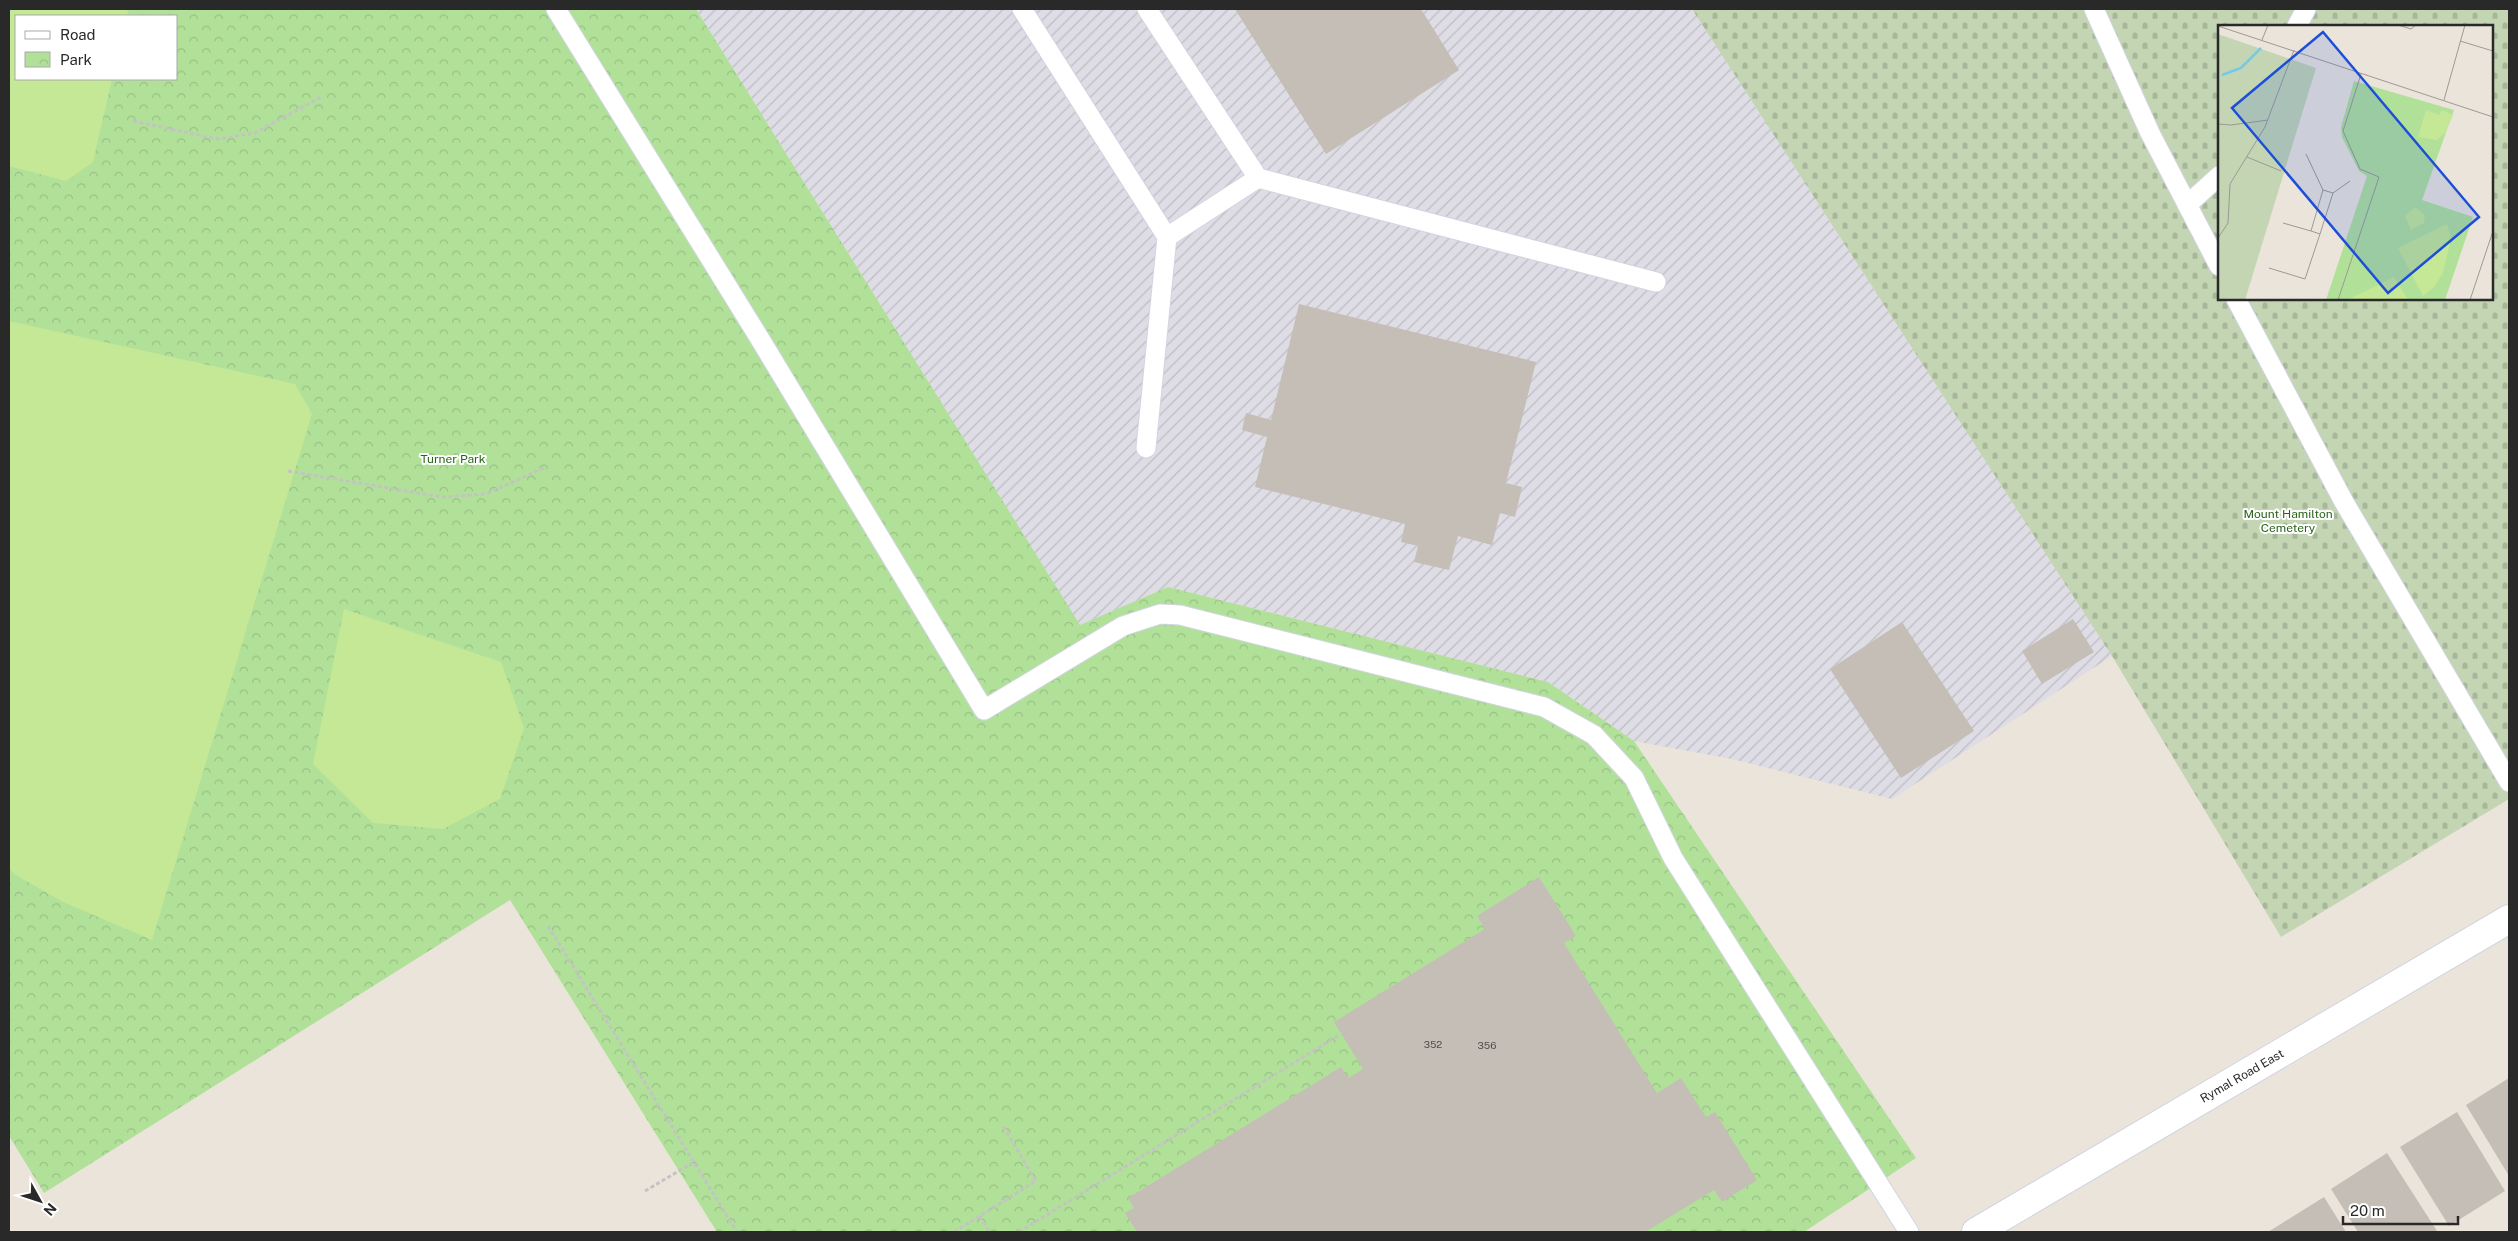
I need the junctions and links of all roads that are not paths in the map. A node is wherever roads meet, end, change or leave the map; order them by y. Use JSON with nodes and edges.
{"nodes":[{"id":1,"x":556,"y":9,"type":"edge"},
{"id":2,"x":1022,"y":9,"type":"edge"},
{"id":3,"x":1147,"y":9,"type":"edge"},
{"id":4,"x":2094,"y":9,"type":"edge"},
{"id":5,"x":2306,"y":9,"type":"edge"},
{"id":6,"x":2298,"y":25,"type":"edge"},
{"id":7,"x":2218,"y":177,"type":"edge"},
{"id":8,"x":1258,"y":178,"type":"junction"},
{"id":9,"x":2187,"y":205,"type":"junction"},
{"id":10,"x":1167,"y":237,"type":"junction"},
{"id":11,"x":2218,"y":264,"type":"edge"},
{"id":12,"x":1656,"y":282,"type":"dead end"},
{"id":13,"x":2237,"y":300,"type":"edge"},
{"id":14,"x":1146,"y":448,"type":"dead end"},
{"id":15,"x":2509,"y":782,"type":"edge"},
{"id":16,"x":2509,"y":919,"type":"edge"},
{"id":17,"x":1909,"y":1232,"type":"edge"},
{"id":18,"x":1976,"y":1232,"type":"edge"}],
"edges":[{"from":1,"to":17,"type":"lane"},
{"from":2,"to":10,"type":"lane"},
{"from":3,"to":8,"type":"lane"},
{"from":4,"to":9,"type":"lane"},
{"from":5,"to":6,"type":"lane"},
{"from":7,"to":9,"type":"lane"},
{"from":8,"to":10,"type":"lane"},
{"from":8,"to":12,"type":"lane"},
{"from":9,"to":11,"type":"lane"},
{"from":10,"to":14,"type":"lane"},
{"from":13,"to":15,"type":"lane"},
{"from":16,"to":18,"type":"main road","name":"Rymal Road East"}]}
